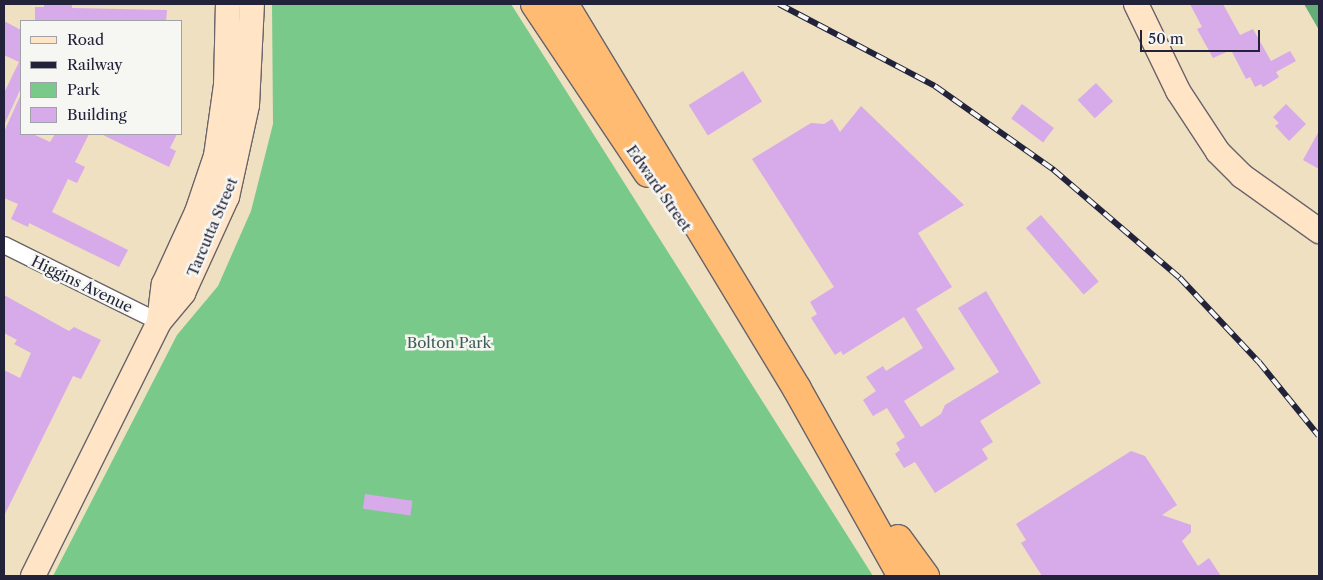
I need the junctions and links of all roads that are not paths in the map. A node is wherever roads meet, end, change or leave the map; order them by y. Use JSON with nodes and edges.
{"nodes":[{"id":1,"x":228,"y":4,"type":"edge"},
{"id":2,"x":252,"y":4,"type":"edge"},
{"id":3,"x":535,"y":4,"type":"edge"},
{"id":4,"x":564,"y":4,"type":"edge"},
{"id":5,"x":1136,"y":4,"type":"edge"},
{"id":6,"x":207,"y":216,"type":"junction"},
{"id":7,"x":1319,"y":231,"type":"edge"},
{"id":8,"x":4,"y":245,"type":"edge"},
{"id":9,"x":159,"y":322,"type":"junction"},
{"id":10,"x":786,"y":371,"type":"junction"},
{"id":11,"x":827,"y":440,"type":"junction"},
{"id":12,"x":33,"y":576,"type":"edge"},
{"id":13,"x":902,"y":576,"type":"edge"},
{"id":14,"x":925,"y":576,"type":"edge"}],
"edges":[{"from":1,"to":6,"type":"street","name":"Tarcutta Street"},
{"from":2,"to":6,"type":"street","name":"Tarcutta Street"},
{"from":3,"to":10,"type":"highway","name":"Edward Street"},
{"from":4,"to":10,"type":"highway","name":"Edward Street"},
{"from":5,"to":7,"type":"street"},
{"from":6,"to":9,"type":"street","name":"Tarcutta Street"},
{"from":8,"to":9,"type":"street","name":"Higgins Avenue"},
{"from":9,"to":12,"type":"street","name":"Tarcutta Street"},
{"from":10,"to":11,"type":"highway","name":"Edward Street"},
{"from":11,"to":13,"type":"highway","name":"Edward Street"},
{"from":11,"to":14,"type":"highway","name":"Edward Street"}]}
